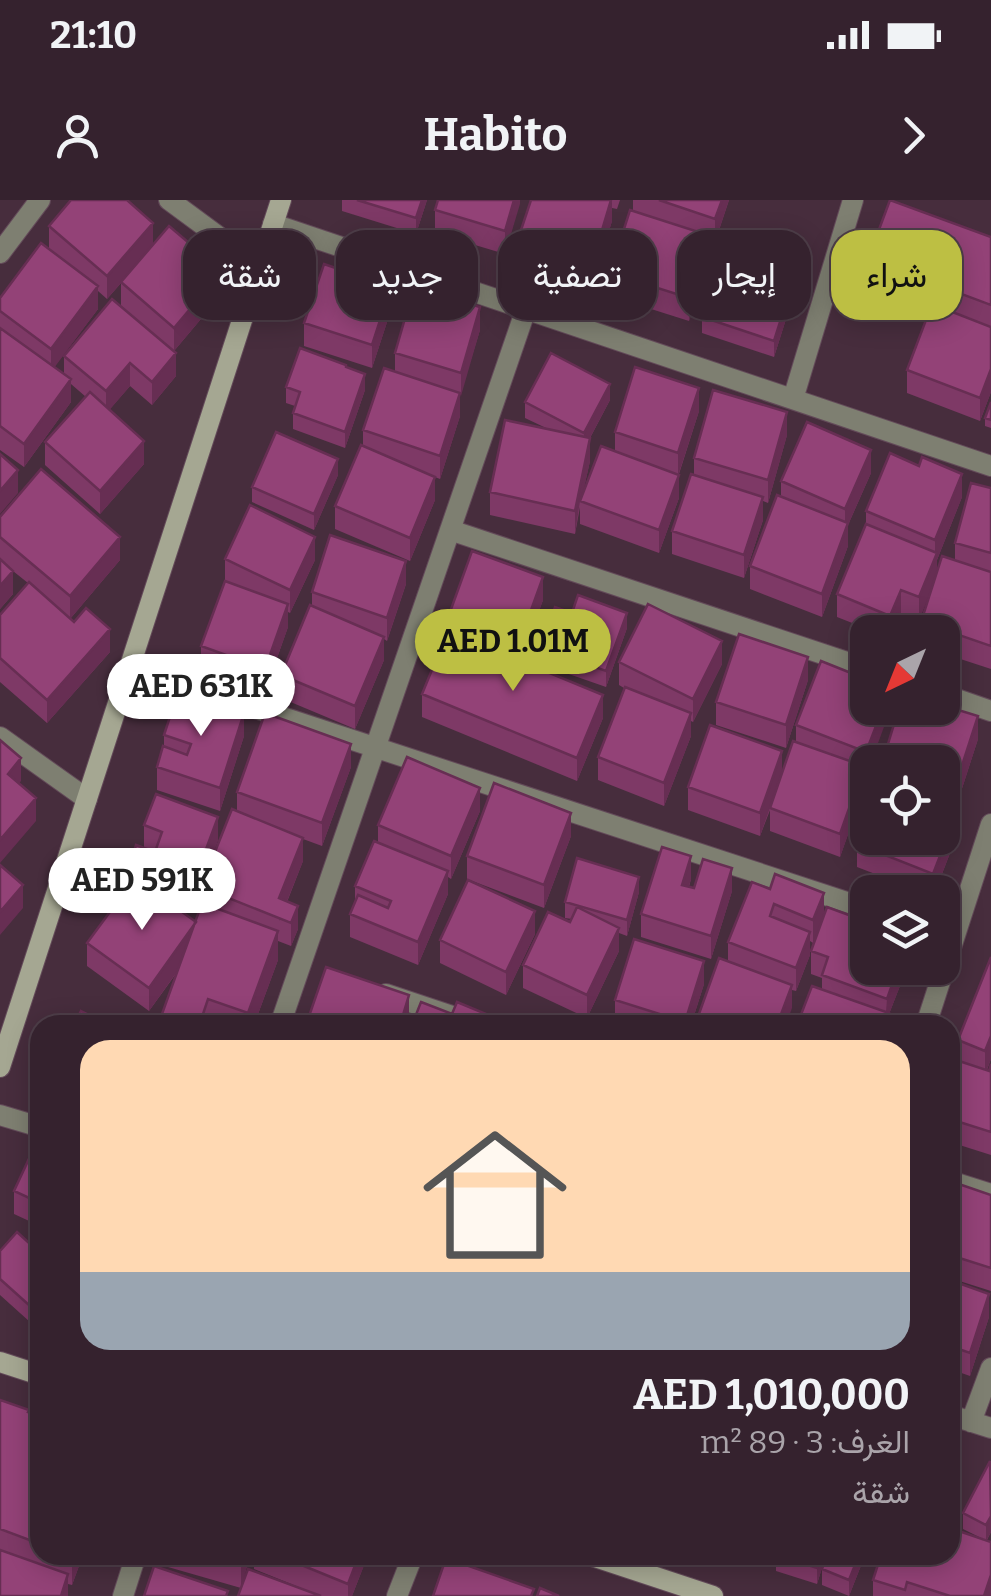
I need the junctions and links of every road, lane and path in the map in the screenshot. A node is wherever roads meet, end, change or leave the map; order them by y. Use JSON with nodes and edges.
{"nodes":[{"id":1,"x":40,"y":200,"type":"edge"},
{"id":2,"x":168,"y":200,"type":"edge"},
{"id":3,"x":281,"y":200,"type":"edge"},
{"id":4,"x":853,"y":200,"type":"edge"},
{"id":5,"x":274,"y":224,"type":"junction"},
{"id":6,"x":209,"y":230,"type":"edge"},
{"id":7,"x":272,"y":230,"type":"edge"},
{"id":8,"x":0,"y":253,"type":"edge"},
{"id":9,"x":498,"y":300,"type":"edge"},
{"id":10,"x":243,"y":320,"type":"edge"},
{"id":11,"x":522,"y":320,"type":"edge"},
{"id":12,"x":559,"y":320,"type":"edge"},
{"id":13,"x":793,"y":399,"type":"junction"},
{"id":14,"x":991,"y":466,"type":"edge"},
{"id":15,"x":450,"y":530,"type":"junction"},
{"id":16,"x":850,"y":663,"type":"edge"},
{"id":17,"x":130,"y":667,"type":"junction"},
{"id":18,"x":960,"y":700,"type":"edge"},
{"id":19,"x":991,"y":710,"type":"edge"},
{"id":20,"x":0,"y":736,"type":"edge"},
{"id":21,"x":376,"y":747,"type":"junction"},
{"id":22,"x":87,"y":799,"type":"junction"},
{"id":23,"x":991,"y":824,"type":"edge"},
{"id":24,"x":850,"y":903,"type":"edge"},
{"id":25,"x":960,"y":905,"type":"edge"},
{"id":26,"x":936,"y":985,"type":"edge"},
{"id":27,"x":372,"y":990,"type":"edge"},
{"id":28,"x":285,"y":1015,"type":"edge"},
{"id":29,"x":448,"y":1015,"type":"edge"},
{"id":30,"x":928,"y":1015,"type":"edge"},
{"id":31,"x":4,"y":1039,"type":"edge"},
{"id":32,"x":0,"y":1067,"type":"edge"},
{"id":33,"x":0,"y":1114,"type":"edge"},
{"id":34,"x":30,"y":1124,"type":"edge"},
{"id":35,"x":960,"y":1183,"type":"edge"},
{"id":36,"x":991,"y":1194,"type":"edge"},
{"id":37,"x":0,"y":1362,"type":"edge"},
{"id":38,"x":991,"y":1368,"type":"edge"},
{"id":39,"x":30,"y":1372,"type":"edge"},
{"id":40,"x":981,"y":1425,"type":"edge"},
{"id":41,"x":133,"y":1565,"type":"edge"},
{"id":42,"x":409,"y":1565,"type":"edge"},
{"id":43,"x":619,"y":1565,"type":"edge"},
{"id":44,"x":123,"y":1596,"type":"edge"},
{"id":45,"x":397,"y":1596,"type":"edge"},
{"id":46,"x":714,"y":1596,"type":"edge"}],
"edges":[{"from":1,"to":8,"type":"street"},
{"from":2,"to":6,"type":"street"},
{"from":3,"to":5,"type":"street"},
{"from":4,"to":13,"type":"street"},
{"from":5,"to":7,"type":"street"},
{"from":5,"to":9,"type":"street"},
{"from":10,"to":17,"type":"street"},
{"from":11,"to":15,"type":"street"},
{"from":12,"to":13,"type":"street"},
{"from":13,"to":14,"type":"street"},
{"from":15,"to":16,"type":"street"},
{"from":15,"to":21,"type":"street"},
{"from":17,"to":21,"type":"street"},
{"from":17,"to":22,"type":"street"},
{"from":18,"to":19,"type":"street"},
{"from":20,"to":22,"type":"street"},
{"from":21,"to":24,"type":"street"},
{"from":21,"to":28,"type":"street"},
{"from":22,"to":31,"type":"street"},
{"from":23,"to":25,"type":"street"},
{"from":26,"to":30,"type":"street"},
{"from":27,"to":29,"type":"street"},
{"from":31,"to":32,"type":"street"},
{"from":33,"to":34,"type":"street"},
{"from":35,"to":36,"type":"street"},
{"from":37,"to":39,"type":"street"},
{"from":38,"to":40,"type":"street"},
{"from":41,"to":44,"type":"street"},
{"from":42,"to":45,"type":"street"},
{"from":43,"to":46,"type":"street"}]}
